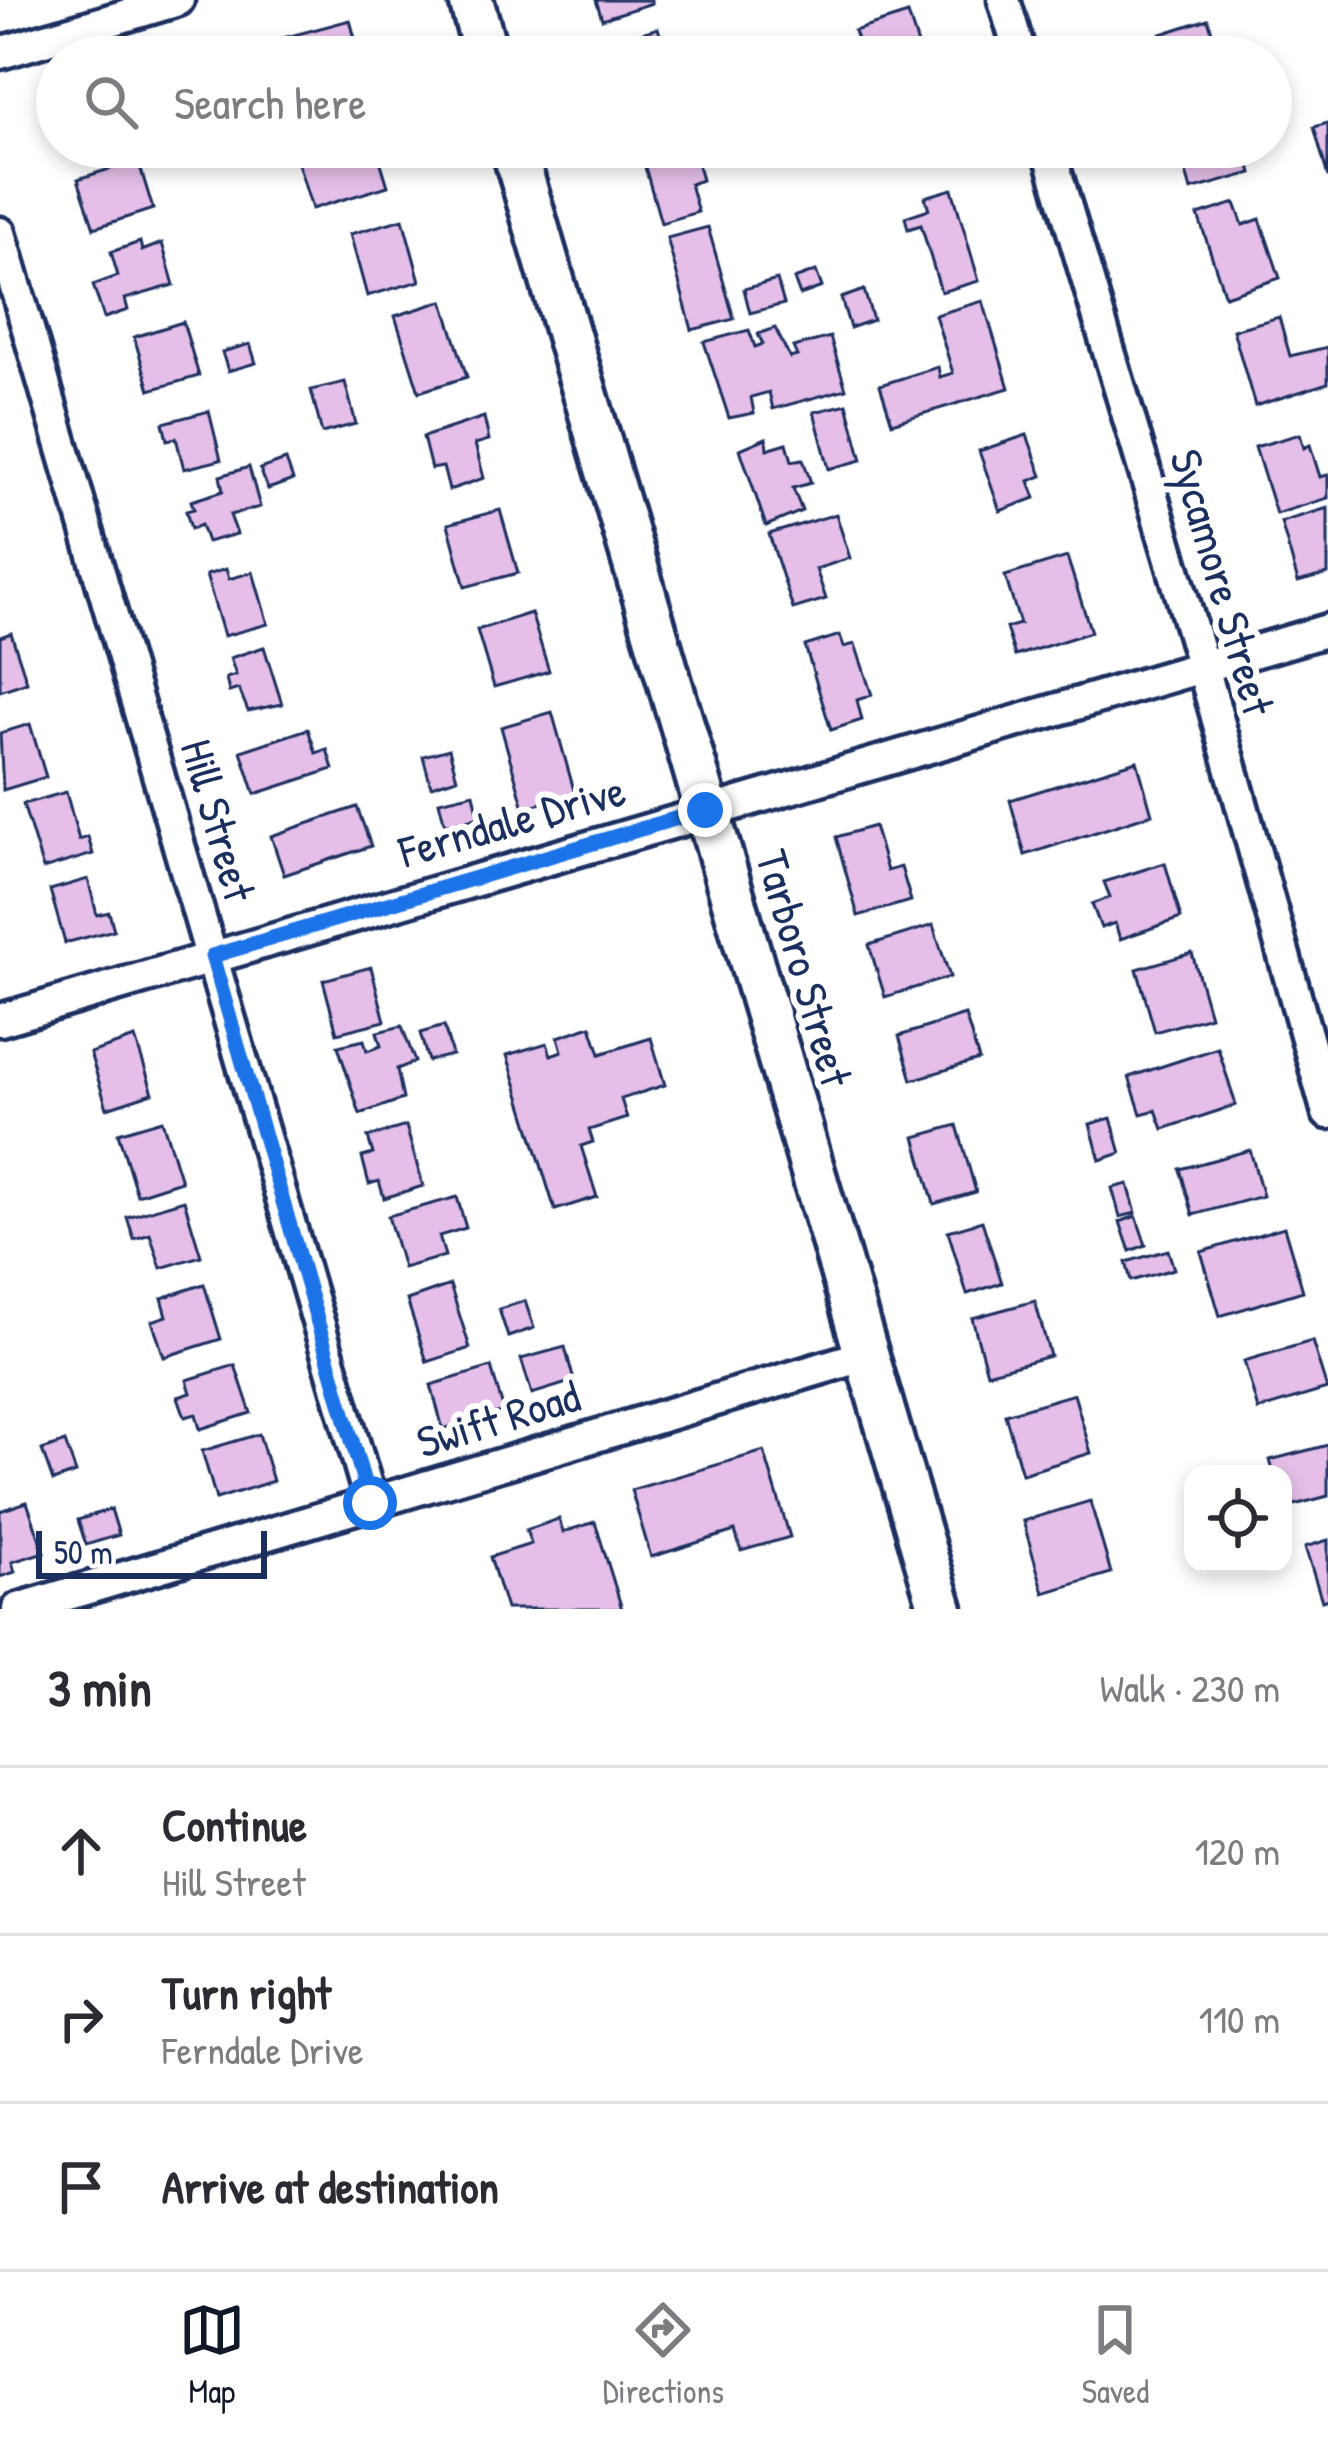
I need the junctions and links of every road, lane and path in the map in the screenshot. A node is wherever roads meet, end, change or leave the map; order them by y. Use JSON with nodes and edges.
{"nodes":[{"id":1,"x":178,"y":0,"type":"edge"},
{"id":2,"x":471,"y":0,"type":"edge"},
{"id":3,"x":1004,"y":0,"type":"edge"},
{"id":4,"x":55,"y":36,"type":"edge"},
{"id":5,"x":481,"y":36,"type":"edge"},
{"id":6,"x":1015,"y":36,"type":"edge"},
{"id":7,"x":36,"y":41,"type":"edge"},
{"id":8,"x":0,"y":52,"type":"edge"},
{"id":9,"x":519,"y":168,"type":"edge"},
{"id":10,"x":1054,"y":168,"type":"edge"},
{"id":11,"x":0,"y":233,"type":"edge"},
{"id":12,"x":1328,"y":630,"type":"edge"},
{"id":13,"x":1203,"y":668,"type":"junction"},
{"id":14,"x":705,"y":810,"type":"junction"},
{"id":15,"x":212,"y":956,"type":"junction"},
{"id":16,"x":0,"y":1020,"type":"edge"},
{"id":17,"x":1328,"y":1112,"type":"edge"},
{"id":18,"x":866,"y":1355,"type":"junction"},
{"id":19,"x":370,"y":1503,"type":"junction"},
{"id":20,"x":18,"y":1609,"type":"edge"},
{"id":21,"x":941,"y":1609,"type":"edge"}],
"edges":[{"from":1,"to":4,"type":"street"},
{"from":2,"to":5,"type":"street"},
{"from":3,"to":6,"type":"street"},
{"from":7,"to":8,"type":"street"},
{"from":9,"to":14,"type":"street","name":"Tarboro Street"},
{"from":10,"to":13,"type":"street","name":"Sycamore Street"},
{"from":11,"to":15,"type":"street","name":"Hill Street"},
{"from":12,"to":13,"type":"street","name":"Ferndale Drive"},
{"from":13,"to":14,"type":"street","name":"Ferndale Drive"},
{"from":13,"to":17,"type":"street","name":"Sycamore Street"},
{"from":14,"to":15,"type":"street","name":"Ferndale Drive"},
{"from":14,"to":18,"type":"street","name":"Tarboro Street"},
{"from":15,"to":16,"type":"street","name":"Ferndale Drive"},
{"from":15,"to":19,"type":"street","name":"Hill Street"},
{"from":18,"to":19,"type":"street","name":"Swift Road"},
{"from":18,"to":21,"type":"street","name":"Tarboro Street"},
{"from":19,"to":20,"type":"street","name":"Swift Road"}]}
